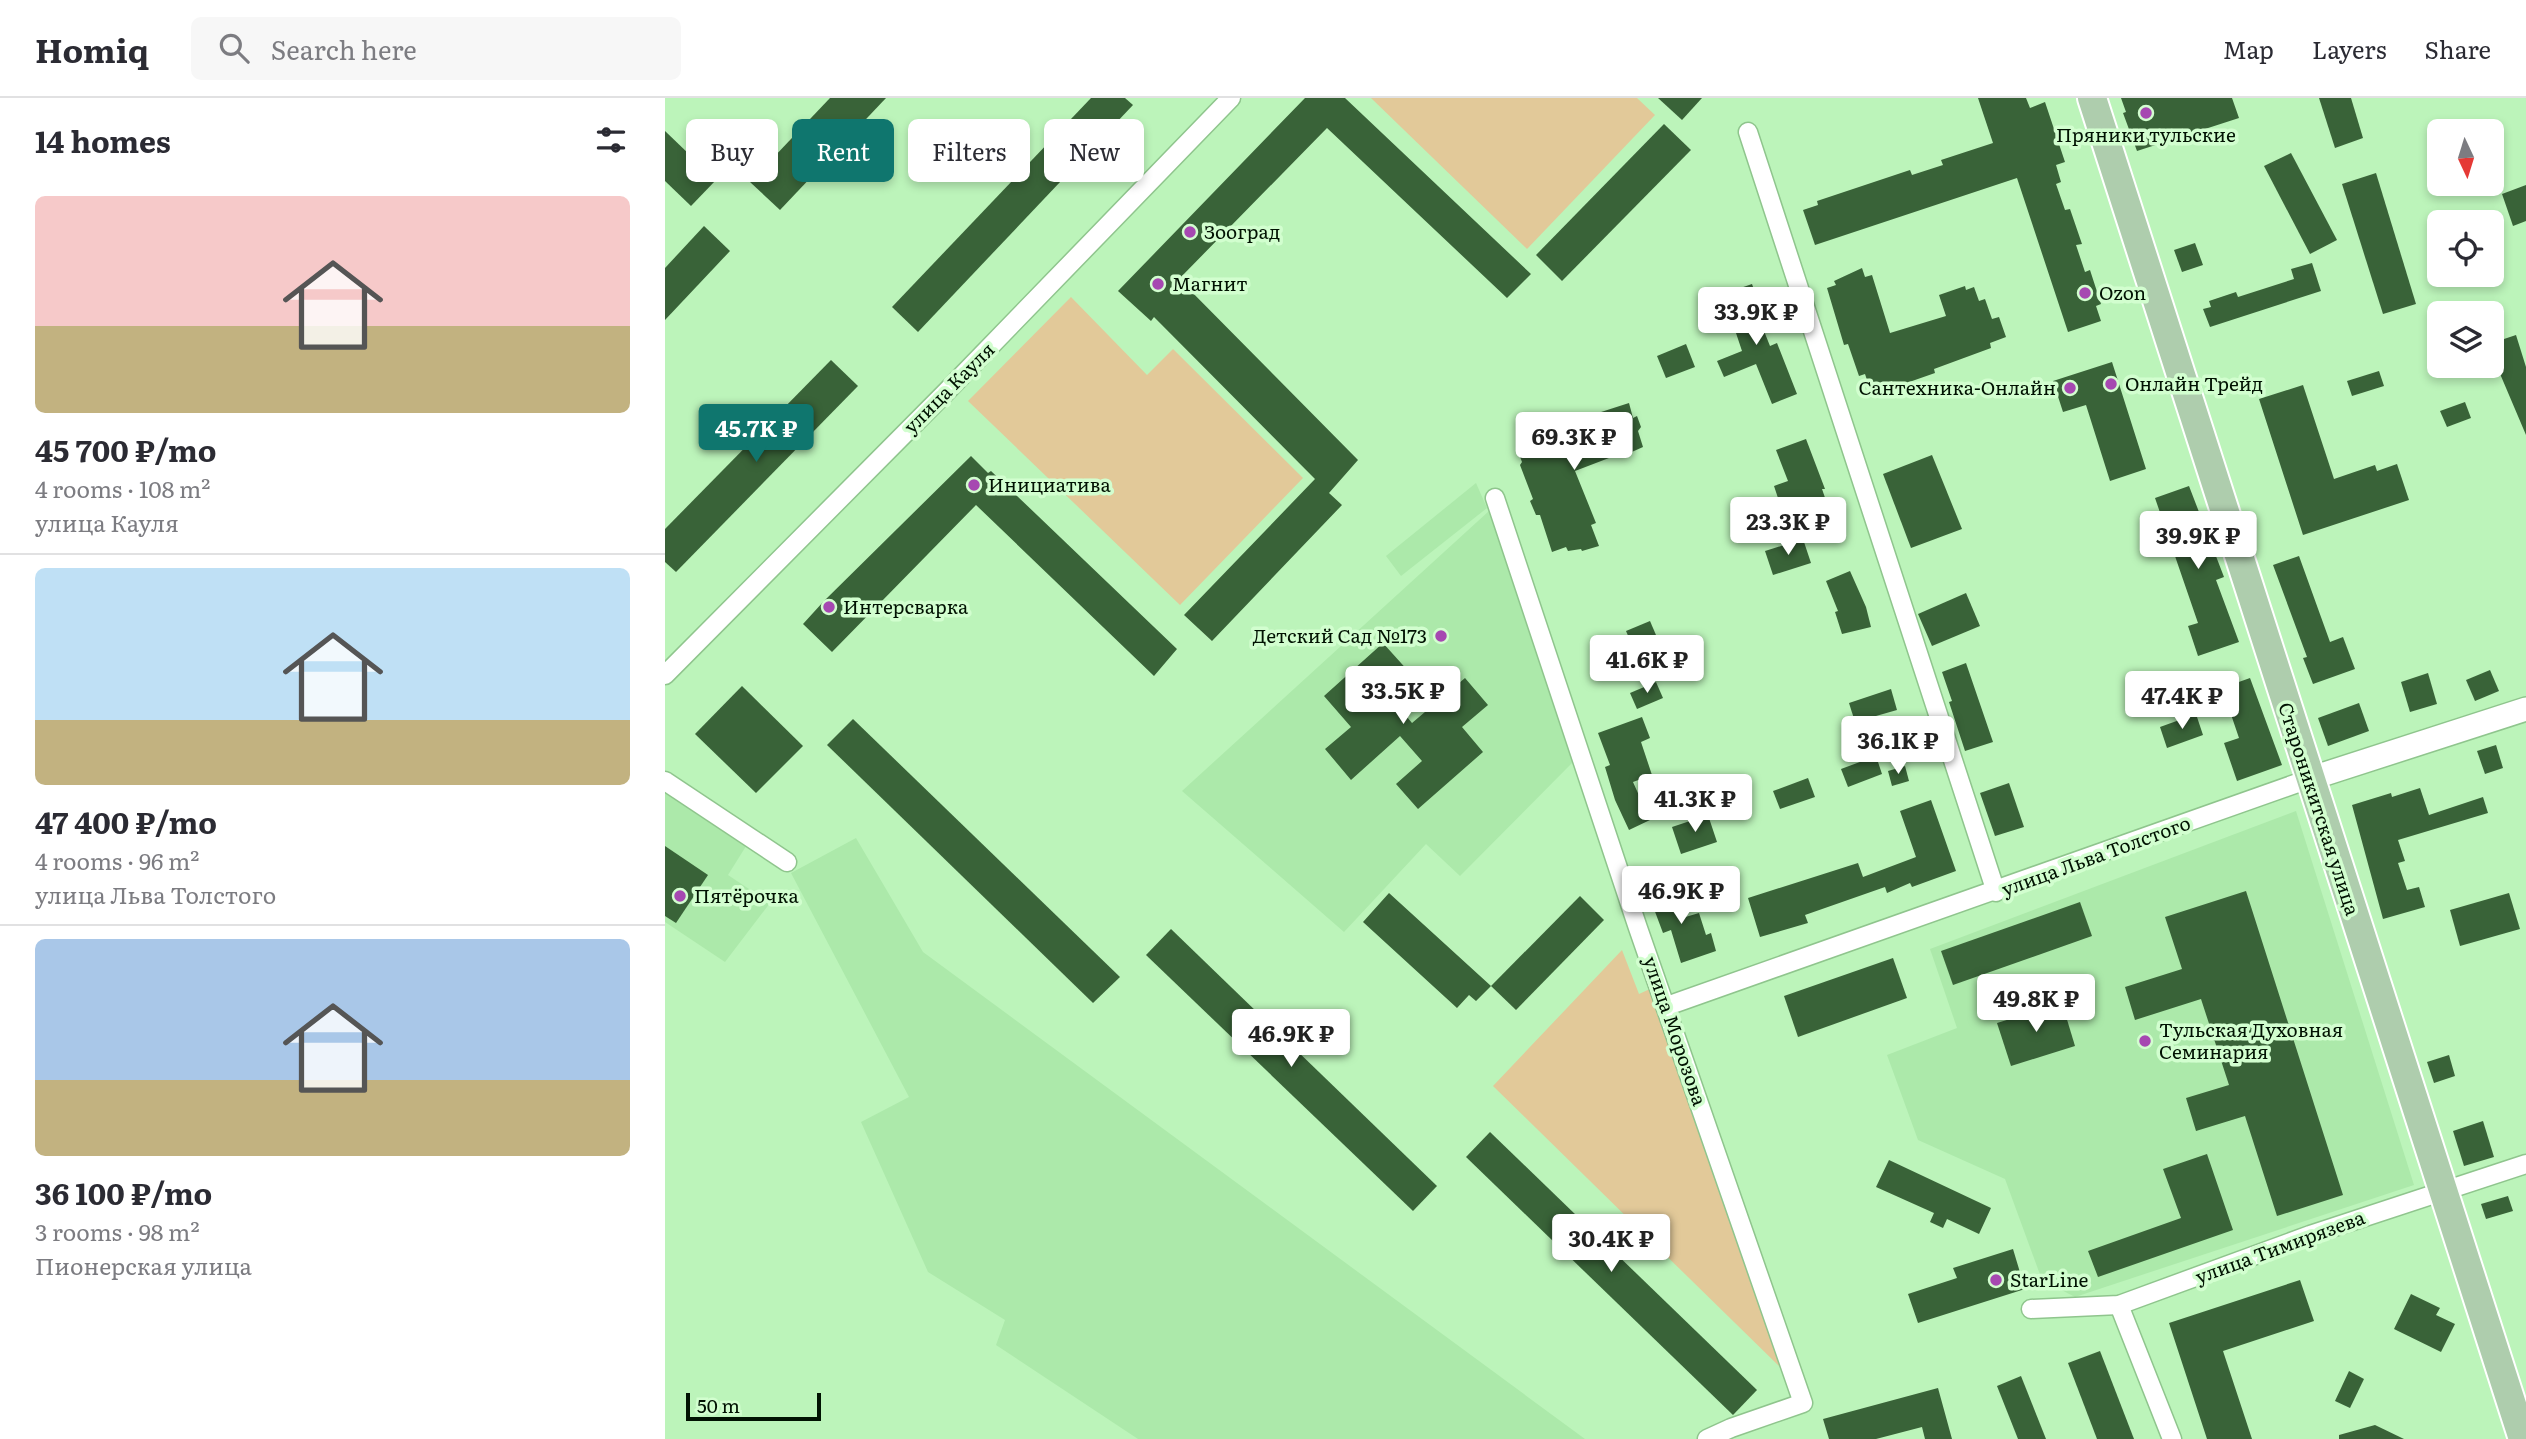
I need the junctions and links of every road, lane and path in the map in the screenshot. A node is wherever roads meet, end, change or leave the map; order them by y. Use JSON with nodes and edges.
{"nodes":[{"id":1,"x":1231,"y":98,"type":"edge"},
{"id":2,"x":2091,"y":98,"type":"edge"},
{"id":3,"x":1748,"y":132,"type":"dead end"},
{"id":4,"x":1495,"y":498,"type":"dead end"},
{"id":5,"x":665,"y":676,"type":"edge"},
{"id":6,"x":2526,"y":709,"type":"edge"},
{"id":7,"x":2309,"y":779,"type":"junction"},
{"id":8,"x":665,"y":781,"type":"edge"},
{"id":9,"x":787,"y":862,"type":"dead end"},
{"id":10,"x":1996,"y":892,"type":"junction"},
{"id":11,"x":1667,"y":1006,"type":"junction"},
{"id":12,"x":2526,"y":1164,"type":"edge"},
{"id":13,"x":2444,"y":1191,"type":"junction"},
{"id":14,"x":2119,"y":1305,"type":"junction"},
{"id":15,"x":2031,"y":1309,"type":"dead end"},
{"id":16,"x":1707,"y":1439,"type":"edge"},
{"id":17,"x":2172,"y":1439,"type":"edge"},
{"id":18,"x":2523,"y":1439,"type":"edge"}],
"edges":[{"from":1,"to":5,"type":"street","name":"улица Кауля"},
{"from":2,"to":7,"type":"main road","name":"Староникитская улица"},
{"from":3,"to":10,"type":"street"},
{"from":4,"to":11,"type":"street","name":"улица Морозова"},
{"from":6,"to":7,"type":"street","name":"улица Льва Толстого"},
{"from":7,"to":10,"type":"street","name":"улица Льва Толстого"},
{"from":7,"to":13,"type":"main road","name":"Староникитская улица"},
{"from":8,"to":9,"type":"street"},
{"from":10,"to":11,"type":"street","name":"улица Льва Толстого"},
{"from":11,"to":16,"type":"street","name":"улица Морозова"},
{"from":12,"to":13,"type":"street","name":"улица Тимирязева"},
{"from":13,"to":14,"type":"street","name":"улица Тимирязева"},
{"from":13,"to":18,"type":"main road","name":"Староникитская улица"},
{"from":14,"to":15,"type":"street","name":"улица Тимирязева"},
{"from":14,"to":17,"type":"street"}]}
